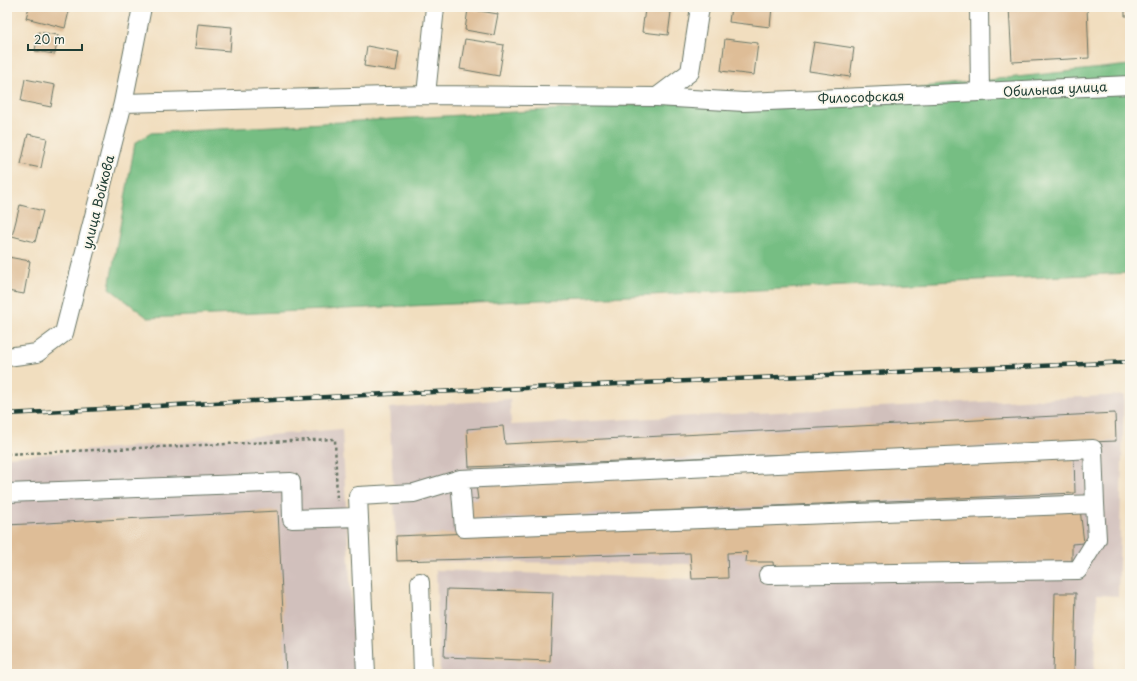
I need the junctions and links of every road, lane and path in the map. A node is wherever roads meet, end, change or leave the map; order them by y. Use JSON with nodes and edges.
{"nodes":[{"id":1,"x":142,"y":7,"type":"edge"},
{"id":2,"x":435,"y":7,"type":"edge"},
{"id":3,"x":700,"y":7,"type":"edge"},
{"id":4,"x":979,"y":7,"type":"edge"},
{"id":5,"x":1130,"y":85,"type":"edge"},
{"id":6,"x":980,"y":92,"type":"junction"},
{"id":7,"x":426,"y":95,"type":"junction"},
{"id":8,"x":657,"y":97,"type":"junction"},
{"id":9,"x":123,"y":103,"type":"junction"},
{"id":10,"x":7,"y":357,"type":"edge"},
{"id":11,"x":7,"y":454,"type":"edge"},
{"id":12,"x":460,"y":479,"type":"junction"},
{"id":13,"x":7,"y":493,"type":"edge"},
{"id":14,"x":1095,"y":504,"type":"junction"},
{"id":15,"x":358,"y":516,"type":"junction"},
{"id":16,"x":338,"y":517,"type":"junction"},
{"id":17,"x":768,"y":575,"type":"dead end"},
{"id":18,"x":420,"y":582,"type":"dead end"},
{"id":19,"x":366,"y":674,"type":"edge"},
{"id":20,"x":423,"y":674,"type":"edge"}],
"edges":[{"from":1,"to":9,"type":"street","name":"улица Войкова"},
{"from":2,"to":7,"type":"street"},
{"from":3,"to":8,"type":"street"},
{"from":4,"to":6,"type":"street"},
{"from":5,"to":6,"type":"street","name":"Обильная улица"},
{"from":6,"to":8,"type":"street","name":"Философская"},
{"from":7,"to":8,"type":"street","name":"Философская"},
{"from":7,"to":9,"type":"street","name":"Философская"},
{"from":9,"to":10,"type":"street","name":"улица Войкова"},
{"from":11,"to":16,"type":"path"},
{"from":12,"to":14,"type":"street"},
{"from":12,"to":14,"type":"street"},
{"from":12,"to":15,"type":"street"},
{"from":13,"to":16,"type":"street"},
{"from":14,"to":17,"type":"street"},
{"from":15,"to":16,"type":"street"},
{"from":15,"to":19,"type":"street"},
{"from":18,"to":20,"type":"street"}]}
